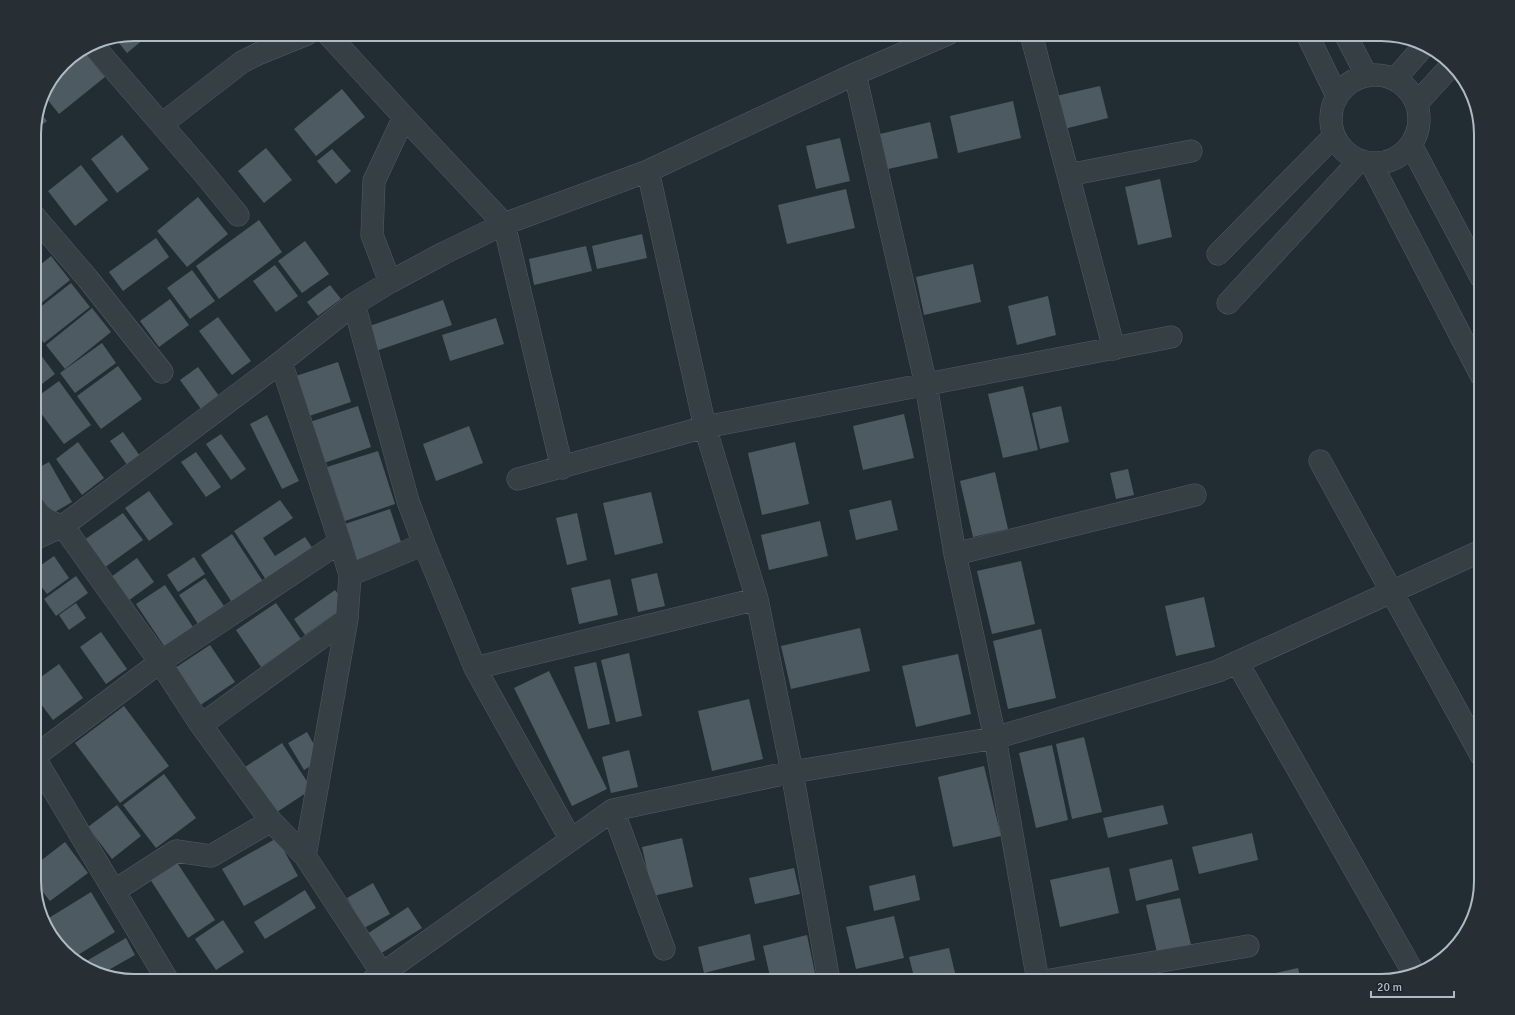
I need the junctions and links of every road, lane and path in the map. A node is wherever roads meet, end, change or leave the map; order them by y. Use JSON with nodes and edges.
{"nodes":[{"id":1,"x":290,"y":41,"type":"edge"},
{"id":2,"x":334,"y":41,"type":"edge"},
{"id":3,"x":932,"y":41,"type":"edge"},
{"id":4,"x":1033,"y":41,"type":"edge"},
{"id":5,"x":1310,"y":41,"type":"edge"},
{"id":6,"x":1349,"y":41,"type":"edge"},
{"id":7,"x":96,"y":49,"type":"edge"},
{"id":8,"x":1420,"y":50,"type":"edge"},
{"id":9,"x":1448,"y":70,"type":"edge"},
{"id":10,"x":855,"y":74,"type":"junction"},
{"id":11,"x":1367,"y":76,"type":"junction"},
{"id":12,"x":1395,"y":79,"type":"junction"},
{"id":13,"x":1337,"y":96,"type":"junction"},
{"id":14,"x":1417,"y":103,"type":"junction"},
{"id":15,"x":404,"y":118,"type":"junction"},
{"id":16,"x":162,"y":124,"type":"junction"},
{"id":17,"x":1334,"y":136,"type":"junction"},
{"id":18,"x":1411,"y":145,"type":"junction"},
{"id":19,"x":1191,"y":151,"type":"dead end"},
{"id":20,"x":1365,"y":162,"type":"junction"},
{"id":21,"x":648,"y":171,"type":"junction"},
{"id":22,"x":1068,"y":176,"type":"junction"},
{"id":23,"x":238,"y":215,"type":"dead end"},
{"id":24,"x":41,"y":224,"type":"edge"},
{"id":25,"x":504,"y":224,"type":"junction"},
{"id":26,"x":1218,"y":254,"type":"dead end"},
{"id":27,"x":1474,"y":264,"type":"edge"},
{"id":28,"x":390,"y":282,"type":"junction"},
{"id":29,"x":1228,"y":303,"type":"dead end"},
{"id":30,"x":354,"y":304,"type":"junction"},
{"id":31,"x":1171,"y":337,"type":"dead end"},
{"id":32,"x":1114,"y":349,"type":"junction"},
{"id":33,"x":281,"y":362,"type":"junction"},
{"id":34,"x":1474,"y":362,"type":"edge"},
{"id":35,"x":162,"y":372,"type":"dead end"},
{"id":36,"x":926,"y":385,"type":"junction"},
{"id":37,"x":705,"y":427,"type":"junction"},
{"id":38,"x":1320,"y":461,"type":"dead end"},
{"id":39,"x":562,"y":468,"type":"junction"},
{"id":40,"x":518,"y":478,"type":"dead end"},
{"id":41,"x":1195,"y":495,"type":"dead end"},
{"id":42,"x":41,"y":516,"type":"edge"},
{"id":43,"x":63,"y":526,"type":"junction"},
{"id":44,"x":41,"y":536,"type":"edge"},
{"id":45,"x":340,"y":542,"type":"junction"},
{"id":46,"x":424,"y":544,"type":"junction"},
{"id":47,"x":955,"y":554,"type":"junction"},
{"id":48,"x":1474,"y":554,"type":"edge"},
{"id":49,"x":350,"y":576,"type":"junction"},
{"id":50,"x":1392,"y":592,"type":"junction"},
{"id":51,"x":756,"y":599,"type":"junction"},
{"id":52,"x":347,"y":619,"type":"junction"},
{"id":53,"x":160,"y":662,"type":"junction"},
{"id":54,"x":1237,"y":662,"type":"junction"},
{"id":55,"x":475,"y":668,"type":"junction"},
{"id":56,"x":200,"y":725,"type":"junction"},
{"id":57,"x":995,"y":738,"type":"junction"},
{"id":58,"x":1474,"y":742,"type":"edge"},
{"id":59,"x":41,"y":752,"type":"edge"},
{"id":60,"x":41,"y":769,"type":"edge"},
{"id":61,"x":792,"y":772,"type":"junction"},
{"id":62,"x":613,"y":810,"type":"junction"},
{"id":63,"x":271,"y":821,"type":"junction"},
{"id":64,"x":571,"y":840,"type":"junction"},
{"id":65,"x":305,"y":856,"type":"junction"},
{"id":66,"x":114,"y":891,"type":"junction"},
{"id":67,"x":1248,"y":946,"type":"dead end"},
{"id":68,"x":664,"y":949,"type":"dead end"},
{"id":69,"x":1411,"y":969,"type":"edge"},
{"id":70,"x":164,"y":974,"type":"edge"},
{"id":71,"x":378,"y":974,"type":"edge"},
{"id":72,"x":388,"y":974,"type":"edge"},
{"id":73,"x":828,"y":974,"type":"edge"},
{"id":74,"x":1037,"y":974,"type":"edge"},
{"id":75,"x":1086,"y":974,"type":"edge"}],
"edges":[{"from":1,"to":16,"type":"street"},
{"from":2,"to":15,"type":"street"},
{"from":3,"to":10,"type":"street"},
{"from":4,"to":22,"type":"street"},
{"from":5,"to":13,"type":"street"},
{"from":6,"to":11,"type":"street"},
{"from":7,"to":16,"type":"street"},
{"from":8,"to":12,"type":"street"},
{"from":9,"to":14,"type":"street"},
{"from":10,"to":21,"type":"street"},
{"from":10,"to":36,"type":"street"},
{"from":11,"to":12,"type":"street"},
{"from":11,"to":13,"type":"street"},
{"from":12,"to":14,"type":"street"},
{"from":13,"to":17,"type":"street"},
{"from":14,"to":18,"type":"street"},
{"from":15,"to":25,"type":"street"},
{"from":15,"to":28,"type":"street"},
{"from":16,"to":23,"type":"street"},
{"from":17,"to":20,"type":"street"},
{"from":17,"to":26,"type":"street"},
{"from":18,"to":20,"type":"street"},
{"from":18,"to":27,"type":"street"},
{"from":19,"to":22,"type":"street"},
{"from":20,"to":29,"type":"street"},
{"from":20,"to":34,"type":"street"},
{"from":21,"to":25,"type":"street"},
{"from":21,"to":37,"type":"street"},
{"from":22,"to":32,"type":"street"},
{"from":24,"to":35,"type":"street"},
{"from":25,"to":28,"type":"street"},
{"from":25,"to":39,"type":"street"},
{"from":28,"to":30,"type":"street"},
{"from":30,"to":33,"type":"street"},
{"from":30,"to":46,"type":"street"},
{"from":31,"to":32,"type":"street"},
{"from":32,"to":36,"type":"street"},
{"from":33,"to":43,"type":"street"},
{"from":33,"to":45,"type":"street"},
{"from":36,"to":37,"type":"street"},
{"from":36,"to":47,"type":"street"},
{"from":37,"to":39,"type":"street"},
{"from":37,"to":51,"type":"street"},
{"from":38,"to":50,"type":"street"},
{"from":39,"to":40,"type":"street"},
{"from":41,"to":47,"type":"street"},
{"from":42,"to":43,"type":"street"},
{"from":43,"to":44,"type":"street"},
{"from":43,"to":53,"type":"street"},
{"from":45,"to":49,"type":"street"},
{"from":45,"to":53,"type":"street"},
{"from":46,"to":49,"type":"street"},
{"from":46,"to":55,"type":"street"},
{"from":47,"to":57,"type":"street"},
{"from":48,"to":50,"type":"street"},
{"from":49,"to":52,"type":"street"},
{"from":50,"to":54,"type":"street"},
{"from":50,"to":58,"type":"street"},
{"from":51,"to":55,"type":"street"},
{"from":51,"to":61,"type":"street"},
{"from":52,"to":56,"type":"street"},
{"from":52,"to":65,"type":"street"},
{"from":53,"to":56,"type":"street"},
{"from":53,"to":59,"type":"street"},
{"from":54,"to":57,"type":"street"},
{"from":54,"to":69,"type":"street"},
{"from":55,"to":64,"type":"street"},
{"from":56,"to":63,"type":"street"},
{"from":57,"to":61,"type":"street"},
{"from":57,"to":74,"type":"street"},
{"from":60,"to":66,"type":"street"},
{"from":61,"to":62,"type":"street"},
{"from":61,"to":73,"type":"street"},
{"from":62,"to":64,"type":"street"},
{"from":62,"to":68,"type":"street"},
{"from":63,"to":65,"type":"street"},
{"from":63,"to":66,"type":"street"},
{"from":64,"to":72,"type":"street"},
{"from":65,"to":71,"type":"street"},
{"from":66,"to":70,"type":"street"},
{"from":67,"to":75,"type":"street"}]}
